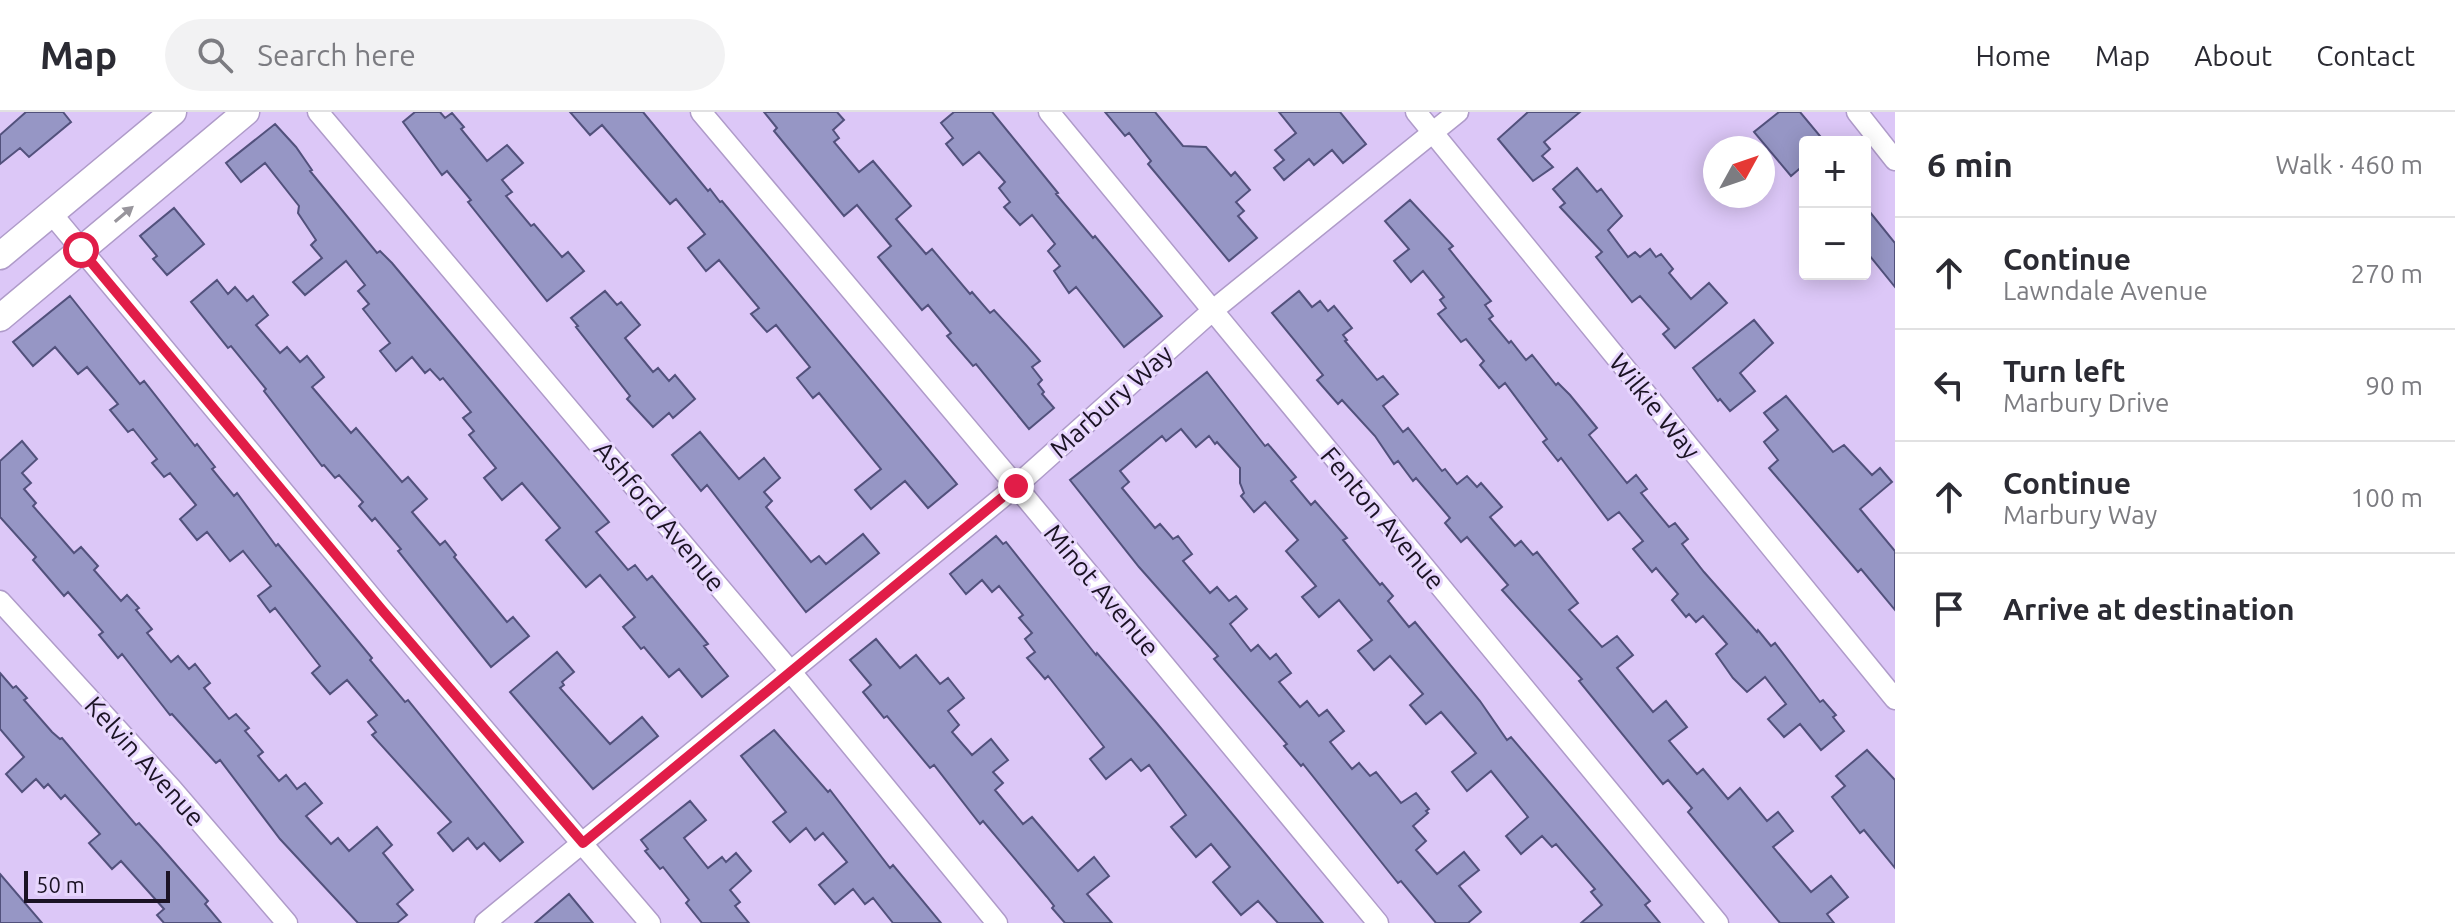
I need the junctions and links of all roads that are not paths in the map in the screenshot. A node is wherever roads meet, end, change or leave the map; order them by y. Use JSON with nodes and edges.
{"nodes":[{"id":1,"x":173,"y":112,"type":"edge"},
{"id":2,"x":246,"y":112,"type":"edge"},
{"id":3,"x":318,"y":112,"type":"edge"},
{"id":4,"x":701,"y":112,"type":"edge"},
{"id":5,"x":1049,"y":112,"type":"edge"},
{"id":6,"x":1416,"y":112,"type":"edge"},
{"id":7,"x":1458,"y":112,"type":"edge"},
{"id":8,"x":1857,"y":112,"type":"edge"},
{"id":9,"x":1434,"y":134,"type":"junction"},
{"id":10,"x":1895,"y":160,"type":"edge"},
{"id":11,"x":51,"y":213,"type":"junction"},
{"id":12,"x":81,"y":250,"type":"junction"},
{"id":13,"x":0,"y":256,"type":"edge"},
{"id":14,"x":1212,"y":311,"type":"junction"},
{"id":15,"x":0,"y":318,"type":"edge"},
{"id":16,"x":1016,"y":486,"type":"junction"},
{"id":17,"x":0,"y":601,"type":"edge"},
{"id":18,"x":791,"y":672,"type":"junction"},
{"id":19,"x":1895,"y":699,"type":"edge"},
{"id":20,"x":583,"y":843,"type":"junction"},
{"id":21,"x":287,"y":923,"type":"edge"},
{"id":22,"x":485,"y":923,"type":"edge"},
{"id":23,"x":650,"y":923,"type":"edge"},
{"id":24,"x":997,"y":923,"type":"edge"},
{"id":25,"x":1378,"y":923,"type":"edge"},
{"id":26,"x":1718,"y":923,"type":"edge"}],
"edges":[{"from":1,"to":11,"type":"street"},
{"from":12,"to":2,"type":"street","one_way":true},
{"from":3,"to":18,"type":"street","name":"Ashford Avenue"},
{"from":4,"to":16,"type":"street","name":"Minot Avenue"},
{"from":5,"to":14,"type":"street","name":"Fenton Avenue"},
{"from":6,"to":9,"type":"street","name":"Wilkie Way"},
{"from":7,"to":9,"type":"street","name":"Marbury Way"},
{"from":8,"to":10,"type":"street"},
{"from":9,"to":14,"type":"street","name":"Marbury Way"},
{"from":9,"to":19,"type":"street","name":"Wilkie Way"},
{"from":11,"to":12,"type":"street"},
{"from":11,"to":13,"type":"street"},
{"from":12,"to":15,"type":"street"},
{"from":12,"to":20,"type":"street"},
{"from":14,"to":16,"type":"street","name":"Marbury Way"},
{"from":14,"to":26,"type":"street","name":"Fenton Avenue"},
{"from":16,"to":18,"type":"street","name":"Marbury Way"},
{"from":16,"to":25,"type":"street","name":"Minot Avenue"},
{"from":17,"to":21,"type":"street","name":"Kelvin Avenue"},
{"from":18,"to":20,"type":"street","name":"Marbury Way"},
{"from":18,"to":24,"type":"street","name":"Ashford Avenue"},
{"from":20,"to":22,"type":"street","name":"Marbury Way"},
{"from":20,"to":23,"type":"street"}]}
